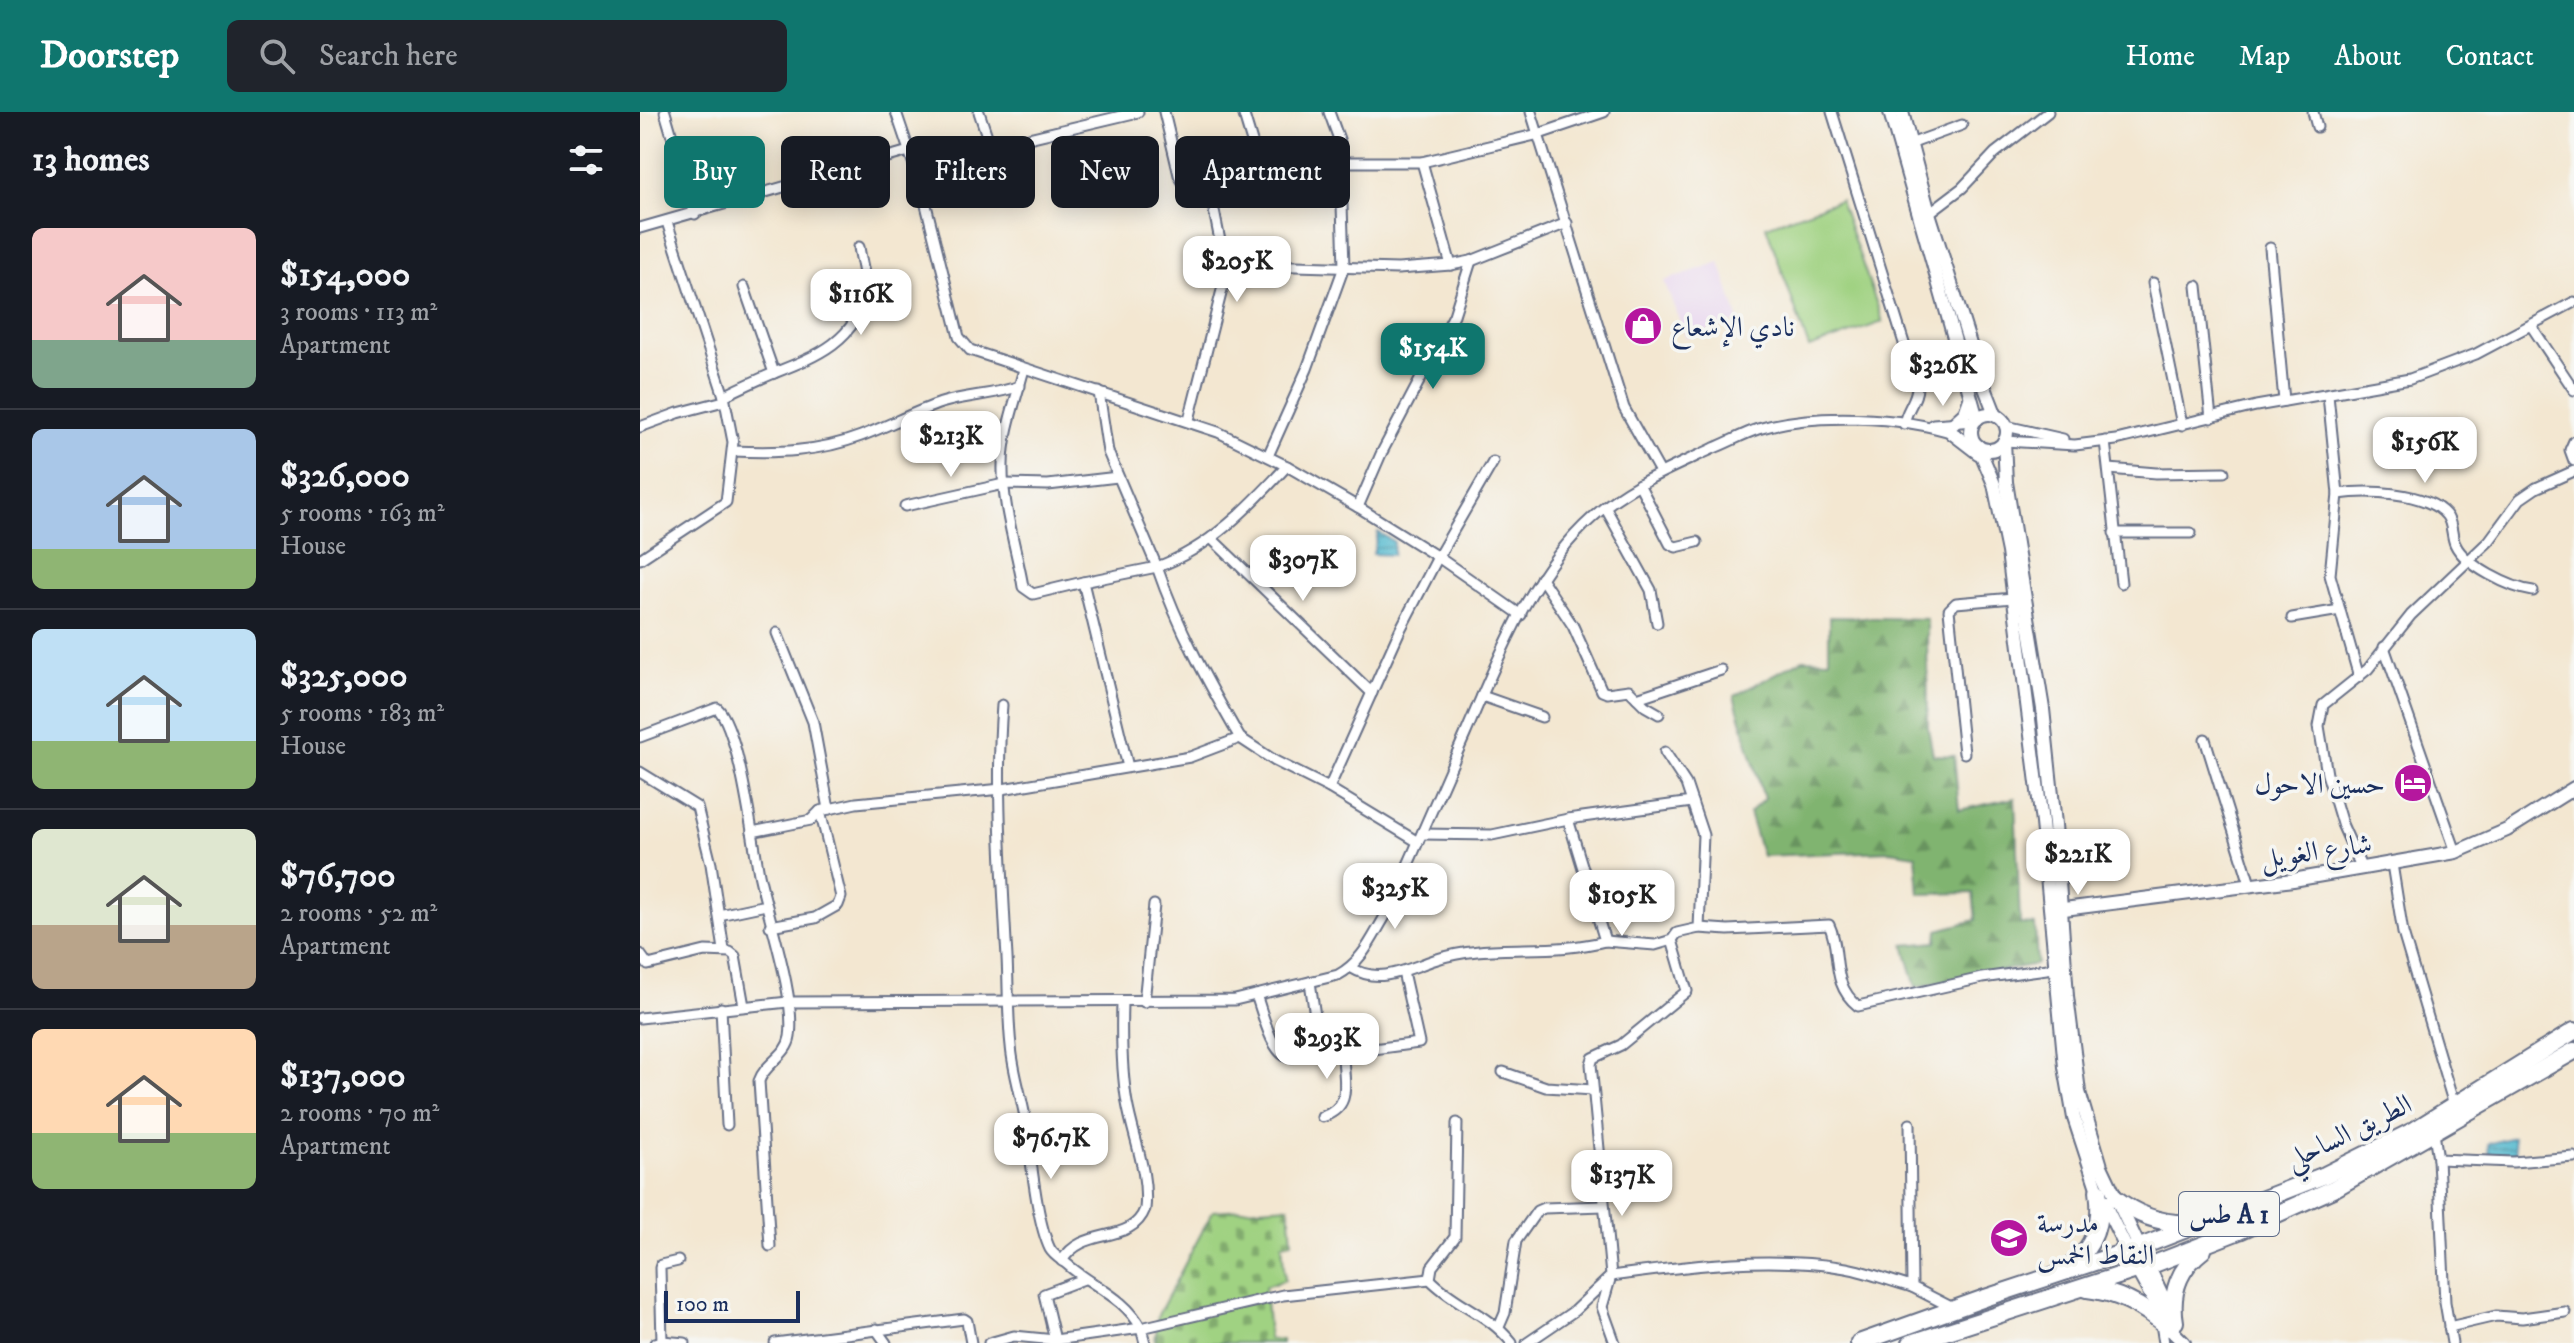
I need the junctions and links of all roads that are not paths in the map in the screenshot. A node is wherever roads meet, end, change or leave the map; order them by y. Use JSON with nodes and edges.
{"nodes":[{"id":1,"x":665,"y":112,"type":"edge"},
{"id":2,"x":896,"y":112,"type":"edge"},
{"id":3,"x":979,"y":112,"type":"edge"},
{"id":4,"x":1138,"y":112,"type":"edge"},
{"id":5,"x":1164,"y":112,"type":"edge"},
{"id":6,"x":1243,"y":112,"type":"edge"},
{"id":7,"x":1329,"y":112,"type":"edge"},
{"id":8,"x":1531,"y":112,"type":"edge"},
{"id":9,"x":1604,"y":112,"type":"edge"},
{"id":10,"x":1832,"y":112,"type":"edge"},
{"id":11,"x":1890,"y":112,"type":"edge"},
{"id":12,"x":1902,"y":112,"type":"edge"},
{"id":13,"x":2048,"y":112,"type":"edge"},
{"id":14,"x":2313,"y":112,"type":"edge"},
{"id":15,"x":1962,"y":125,"type":"dead end"},
{"id":16,"x":2317,"y":127,"type":"dead end"},
{"id":17,"x":1539,"y":134,"type":"junction"},
{"id":18,"x":987,"y":136,"type":"edge"},
{"id":19,"x":1250,"y":136,"type":"edge"},
{"id":20,"x":1338,"y":136,"type":"edge"},
{"id":21,"x":1035,"y":137,"type":"edge"},
{"id":22,"x":906,"y":142,"type":"edge"},
{"id":23,"x":1910,"y":144,"type":"junction"},
{"id":24,"x":906,"y":152,"type":"edge"},
{"id":25,"x":1175,"y":156,"type":"edge"},
{"id":26,"x":1350,"y":162,"type":"edge"},
{"id":27,"x":1422,"y":162,"type":"junction"},
{"id":28,"x":926,"y":208,"type":"edge"},
{"id":29,"x":1213,"y":208,"type":"edge"},
{"id":30,"x":1343,"y":208,"type":"edge"},
{"id":31,"x":1929,"y":213,"type":"junction"},
{"id":32,"x":695,"y":214,"type":"junction"},
{"id":33,"x":667,"y":222,"type":"junction"},
{"id":34,"x":1567,"y":223,"type":"junction"},
{"id":35,"x":640,"y":228,"type":"edge"},
{"id":36,"x":859,"y":247,"type":"dead end"},
{"id":37,"x":2270,"y":248,"type":"dead end"},
{"id":38,"x":1471,"y":261,"type":"junction"},
{"id":39,"x":1224,"y":264,"type":"junction"},
{"id":40,"x":1451,"y":265,"type":"junction"},
{"id":41,"x":1344,"y":267,"type":"junction"},
{"id":42,"x":2153,"y":283,"type":"dead end"},
{"id":43,"x":2197,"y":286,"type":"dead end"},
{"id":44,"x":744,"y":287,"type":"dead end"},
{"id":45,"x":2574,"y":302,"type":"edge"},
{"id":46,"x":2532,"y":327,"type":"junction"},
{"id":47,"x":1024,"y":369,"type":"junction"},
{"id":48,"x":774,"y":373,"type":"junction"},
{"id":49,"x":1020,"y":386,"type":"junction"},
{"id":50,"x":2574,"y":390,"type":"edge"},
{"id":51,"x":1099,"y":392,"type":"junction"},
{"id":52,"x":2328,"y":395,"type":"junction"},
{"id":53,"x":724,"y":398,"type":"junction"},
{"id":54,"x":1970,"y":399,"type":"junction"},
{"id":55,"x":2284,"y":401,"type":"junction"},
{"id":56,"x":1996,"y":416,"type":"junction"},
{"id":57,"x":2211,"y":418,"type":"junction"},
{"id":58,"x":1189,"y":420,"type":"junction"},
{"id":59,"x":1976,"y":420,"type":"junction"},
{"id":60,"x":1908,"y":424,"type":"junction"},
{"id":61,"x":2182,"y":425,"type":"junction"},
{"id":62,"x":2006,"y":426,"type":"junction"},
{"id":63,"x":640,"y":427,"type":"edge"},
{"id":64,"x":1953,"y":428,"type":"junction"},
{"id":65,"x":2105,"y":441,"type":"junction"},
{"id":66,"x":2574,"y":441,"type":"edge"},
{"id":67,"x":2010,"y":442,"type":"junction"},
{"id":68,"x":2086,"y":443,"type":"junction"},
{"id":69,"x":1976,"y":444,"type":"junction"},
{"id":70,"x":733,"y":451,"type":"junction"},
{"id":71,"x":1268,"y":456,"type":"junction"},
{"id":72,"x":2574,"y":461,"type":"edge"},
{"id":73,"x":1493,"y":462,"type":"dead end"},
{"id":74,"x":1988,"y":464,"type":"junction"},
{"id":75,"x":1287,"y":466,"type":"junction"},
{"id":76,"x":2109,"y":469,"type":"junction"},
{"id":77,"x":2574,"y":471,"type":"edge"},
{"id":78,"x":1660,"y":472,"type":"junction"},
{"id":79,"x":2224,"y":472,"type":"dead end"},
{"id":80,"x":1118,"y":477,"type":"junction"},
{"id":81,"x":1004,"y":484,"type":"junction"},
{"id":82,"x":1639,"y":484,"type":"junction"},
{"id":83,"x":2338,"y":494,"type":"junction"},
{"id":84,"x":905,"y":506,"type":"dead end"},
{"id":85,"x":1358,"y":507,"type":"junction"},
{"id":86,"x":1605,"y":507,"type":"junction"},
{"id":87,"x":2114,"y":533,"type":"junction"},
{"id":88,"x":2191,"y":533,"type":"dead end"},
{"id":89,"x":1211,"y":538,"type":"junction"},
{"id":90,"x":1697,"y":542,"type":"dead end"},
{"id":91,"x":1438,"y":557,"type":"junction"},
{"id":92,"x":640,"y":559,"type":"edge"},
{"id":93,"x":2470,"y":560,"type":"junction"},
{"id":94,"x":1157,"y":567,"type":"junction"},
{"id":95,"x":1541,"y":578,"type":"junction"},
{"id":96,"x":1083,"y":582,"type":"junction"},
{"id":97,"x":2121,"y":583,"type":"dead end"},
{"id":98,"x":2533,"y":591,"type":"dead end"},
{"id":99,"x":2013,"y":598,"type":"junction"},
{"id":100,"x":2340,"y":610,"type":"junction"},
{"id":101,"x":1521,"y":615,"type":"junction"},
{"id":102,"x":2292,"y":618,"type":"dead end"},
{"id":103,"x":1657,"y":623,"type":"dead end"},
{"id":104,"x":777,"y":633,"type":"dead end"},
{"id":105,"x":2384,"y":647,"type":"junction"},
{"id":106,"x":1721,"y":670,"type":"dead end"},
{"id":107,"x":2359,"y":677,"type":"junction"},
{"id":108,"x":1372,"y":693,"type":"junction"},
{"id":109,"x":1482,"y":696,"type":"junction"},
{"id":110,"x":1637,"y":698,"type":"junction"},
{"id":111,"x":1002,"y":705,"type":"dead end"},
{"id":112,"x":1659,"y":714,"type":"dead end"},
{"id":113,"x":1542,"y":717,"type":"dead end"},
{"id":114,"x":640,"y":737,"type":"edge"},
{"id":115,"x":1240,"y":738,"type":"junction"},
{"id":116,"x":2205,"y":739,"type":"dead end"},
{"id":117,"x":1665,"y":752,"type":"dead end"},
{"id":118,"x":1964,"y":753,"type":"dead end"},
{"id":119,"x":1128,"y":767,"type":"junction"},
{"id":120,"x":640,"y":772,"type":"edge"},
{"id":121,"x":1329,"y":788,"type":"junction"},
{"id":122,"x":2574,"y":788,"type":"edge"},
{"id":123,"x":1002,"y":789,"type":"junction"},
{"id":124,"x":1692,"y":802,"type":"junction"},
{"id":125,"x":824,"y":810,"type":"junction"},
{"id":126,"x":1568,"y":819,"type":"junction"},
{"id":127,"x":752,"y":832,"type":"junction"},
{"id":128,"x":1420,"y":838,"type":"junction"},
{"id":129,"x":2456,"y":852,"type":"junction"},
{"id":130,"x":2392,"y":864,"type":"junction"},
{"id":131,"x":2362,"y":869,"type":"junction"},
{"id":132,"x":2059,"y":882,"type":"junction"},
{"id":133,"x":2250,"y":884,"type":"junction"},
{"id":134,"x":766,"y":905,"type":"junction"},
{"id":135,"x":1154,"y":905,"type":"dead end"},
{"id":136,"x":2083,"y":906,"type":"junction"},
{"id":137,"x":2055,"y":910,"type":"junction"},
{"id":138,"x":719,"y":915,"type":"junction"},
{"id":139,"x":770,"y":926,"type":"junction"},
{"id":140,"x":2062,"y":927,"type":"junction"},
{"id":141,"x":1699,"y":928,"type":"junction"},
{"id":142,"x":1672,"y":940,"type":"junction"},
{"id":143,"x":1605,"y":941,"type":"junction"},
{"id":144,"x":724,"y":950,"type":"junction"},
{"id":145,"x":640,"y":954,"type":"edge"},
{"id":146,"x":1352,"y":968,"type":"junction"},
{"id":147,"x":2054,"y":968,"type":"junction"},
{"id":148,"x":1403,"y":972,"type":"junction"},
{"id":149,"x":1310,"y":982,"type":"junction"},
{"id":150,"x":1256,"y":995,"type":"junction"},
{"id":151,"x":1009,"y":1000,"type":"junction"},
{"id":152,"x":788,"y":1002,"type":"junction"},
{"id":153,"x":1122,"y":1002,"type":"junction"},
{"id":154,"x":1144,"y":1002,"type":"junction"},
{"id":155,"x":744,"y":1006,"type":"junction"},
{"id":156,"x":721,"y":1008,"type":"junction"},
{"id":157,"x":640,"y":1018,"type":"edge"},
{"id":158,"x":2574,"y":1031,"type":"edge"},
{"id":159,"x":1320,"y":1050,"type":"junction"},
{"id":160,"x":2574,"y":1051,"type":"edge"},
{"id":161,"x":1343,"y":1053,"type":"junction"},
{"id":162,"x":1503,"y":1072,"type":"dead end"},
{"id":163,"x":1593,"y":1090,"type":"junction"},
{"id":164,"x":2454,"y":1105,"type":"junction"},
{"id":165,"x":1322,"y":1117,"type":"dead end"},
{"id":166,"x":1457,"y":1123,"type":"dead end"},
{"id":167,"x":1910,"y":1124,"type":"dead end"},
{"id":168,"x":727,"y":1125,"type":"dead end"},
{"id":169,"x":2434,"y":1133,"type":"junction"},
{"id":170,"x":2574,"y":1157,"type":"edge"},
{"id":171,"x":2438,"y":1159,"type":"junction"},
{"id":172,"x":2098,"y":1191,"type":"junction"},
{"id":173,"x":2115,"y":1198,"type":"junction"},
{"id":174,"x":1604,"y":1206,"type":"junction"},
{"id":175,"x":2211,"y":1221,"type":"junction"},
{"id":176,"x":2213,"y":1242,"type":"junction"},
{"id":177,"x":770,"y":1246,"type":"dead end"},
{"id":178,"x":2134,"y":1249,"type":"junction"},
{"id":179,"x":678,"y":1261,"type":"dead end"},
{"id":180,"x":1062,"y":1261,"type":"junction"},
{"id":181,"x":2143,"y":1268,"type":"junction"},
{"id":182,"x":2058,"y":1274,"type":"junction"},
{"id":183,"x":1611,"y":1276,"type":"junction"},
{"id":184,"x":1084,"y":1279,"type":"junction"},
{"id":185,"x":1430,"y":1279,"type":"junction"},
{"id":186,"x":1912,"y":1287,"type":"junction"},
{"id":187,"x":2081,"y":1289,"type":"junction"},
{"id":188,"x":1955,"y":1309,"type":"junction"},
{"id":189,"x":2565,"y":1312,"type":"dead end"},
{"id":190,"x":1499,"y":1327,"type":"junction"},
{"id":191,"x":2449,"y":1327,"type":"junction"},
{"id":192,"x":1141,"y":1328,"type":"junction"},
{"id":193,"x":2167,"y":1328,"type":"edge"},
{"id":194,"x":876,"y":1329,"type":"junction"},
{"id":195,"x":1042,"y":1340,"type":"edge"},
{"id":196,"x":1055,"y":1340,"type":"junction"},
{"id":197,"x":658,"y":1342,"type":"edge"},
{"id":198,"x":685,"y":1343,"type":"edge"},
{"id":199,"x":775,"y":1343,"type":"edge"},
{"id":200,"x":886,"y":1343,"type":"edge"},
{"id":201,"x":971,"y":1343,"type":"edge"},
{"id":202,"x":989,"y":1343,"type":"edge"},
{"id":203,"x":1145,"y":1343,"type":"edge"},
{"id":204,"x":1512,"y":1343,"type":"edge"},
{"id":205,"x":1527,"y":1343,"type":"edge"},
{"id":206,"x":1615,"y":1343,"type":"edge"},
{"id":207,"x":1859,"y":1343,"type":"edge"},
{"id":208,"x":1911,"y":1343,"type":"edge"},
{"id":209,"x":2186,"y":1343,"type":"edge"},
{"id":210,"x":2452,"y":1343,"type":"edge"}],
"edges":[{"from":1,"to":32,"type":"street"},
{"from":2,"to":22,"type":"street"},
{"from":3,"to":18,"type":"street"},
{"from":4,"to":21,"type":"street"},
{"from":5,"to":25,"type":"street"},
{"from":6,"to":19,"type":"street"},
{"from":7,"to":20,"type":"street"},
{"from":8,"to":17,"type":"street"},
{"from":9,"to":17,"type":"street"},
{"from":10,"to":60,"type":"street"},
{"from":11,"to":54,"type":"street"},
{"from":12,"to":23,"type":"street"},
{"from":13,"to":31,"type":"street"},
{"from":14,"to":16,"type":"street"},
{"from":15,"to":23,"type":"street"},
{"from":17,"to":27,"type":"street"},
{"from":17,"to":34,"type":"street"},
{"from":23,"to":31,"type":"street"},
{"from":24,"to":32,"type":"street"},
{"from":26,"to":27,"type":"street"},
{"from":27,"to":40,"type":"street"},
{"from":28,"to":47,"type":"street"},
{"from":29,"to":39,"type":"street"},
{"from":30,"to":41,"type":"street"},
{"from":31,"to":56,"type":"street"},
{"from":32,"to":33,"type":"street"},
{"from":33,"to":35,"type":"street"},
{"from":33,"to":53,"type":"street"},
{"from":34,"to":38,"type":"street"},
{"from":34,"to":78,"type":"street"},
{"from":36,"to":48,"type":"street"},
{"from":37,"to":55,"type":"street"},
{"from":38,"to":40,"type":"street"},
{"from":38,"to":85,"type":"street"},
{"from":39,"to":41,"type":"street"},
{"from":39,"to":58,"type":"street"},
{"from":40,"to":41,"type":"street"},
{"from":41,"to":71,"type":"street"},
{"from":42,"to":61,"type":"street"},
{"from":43,"to":57,"type":"street"},
{"from":44,"to":48,"type":"street"},
{"from":45,"to":46,"type":"street"},
{"from":46,"to":50,"type":"street"},
{"from":46,"to":52,"type":"street"},
{"from":47,"to":49,"type":"street"},
{"from":47,"to":51,"type":"street"},
{"from":48,"to":53,"type":"street"},
{"from":49,"to":70,"type":"street"},
{"from":49,"to":81,"type":"street"},
{"from":51,"to":58,"type":"street"},
{"from":51,"to":80,"type":"street"},
{"from":52,"to":55,"type":"street"},
{"from":52,"to":83,"type":"street"},
{"from":53,"to":63,"type":"street"},
{"from":53,"to":70,"type":"street"},
{"from":54,"to":59,"type":"street"},
{"from":54,"to":64,"type":"street"},
{"from":55,"to":57,"type":"street"},
{"from":56,"to":59,"type":"street"},
{"from":56,"to":62,"type":"street"},
{"from":57,"to":61,"type":"street"},
{"from":58,"to":71,"type":"street"},
{"from":59,"to":64,"type":"street"},
{"from":59,"to":69,"type":"street"},
{"from":60,"to":64,"type":"street"},
{"from":60,"to":78,"type":"street"},
{"from":61,"to":65,"type":"street"},
{"from":62,"to":67,"type":"street"},
{"from":62,"to":68,"type":"street"},
{"from":64,"to":69,"type":"street"},
{"from":64,"to":74,"type":"street"},
{"from":65,"to":68,"type":"street"},
{"from":65,"to":76,"type":"street"},
{"from":66,"to":72,"type":"street"},
{"from":67,"to":68,"type":"street"},
{"from":67,"to":69,"type":"street"},
{"from":67,"to":132,"type":"street"},
{"from":69,"to":74,"type":"street"},
{"from":70,"to":92,"type":"street"},
{"from":71,"to":75,"type":"street"},
{"from":73,"to":91,"type":"street"},
{"from":74,"to":99,"type":"street"},
{"from":75,"to":85,"type":"street"},
{"from":75,"to":89,"type":"street"},
{"from":76,"to":79,"type":"street"},
{"from":76,"to":87,"type":"street"},
{"from":77,"to":93,"type":"street"},
{"from":78,"to":82,"type":"street"},
{"from":80,"to":81,"type":"street"},
{"from":80,"to":94,"type":"street"},
{"from":81,"to":84,"type":"street"},
{"from":81,"to":96,"type":"street"},
{"from":82,"to":86,"type":"street"},
{"from":82,"to":90,"type":"street"},
{"from":83,"to":93,"type":"street"},
{"from":83,"to":100,"type":"street"},
{"from":85,"to":91,"type":"street"},
{"from":86,"to":95,"type":"street"},
{"from":86,"to":103,"type":"street"},
{"from":87,"to":88,"type":"street"},
{"from":87,"to":97,"type":"street"},
{"from":89,"to":94,"type":"street"},
{"from":89,"to":108,"type":"street"},
{"from":91,"to":101,"type":"street"},
{"from":91,"to":108,"type":"street"},
{"from":93,"to":98,"type":"street"},
{"from":93,"to":105,"type":"street"},
{"from":94,"to":96,"type":"street"},
{"from":94,"to":115,"type":"street"},
{"from":95,"to":101,"type":"street"},
{"from":95,"to":110,"type":"street"},
{"from":96,"to":119,"type":"street"},
{"from":99,"to":118,"type":"street"},
{"from":99,"to":137,"type":"street"},
{"from":100,"to":102,"type":"street"},
{"from":100,"to":107,"type":"street"},
{"from":101,"to":109,"type":"street"},
{"from":104,"to":125,"type":"street"},
{"from":105,"to":107,"type":"street"},
{"from":105,"to":129,"type":"street"},
{"from":106,"to":110,"type":"street"},
{"from":107,"to":131,"type":"street"},
{"from":108,"to":121,"type":"street"},
{"from":109,"to":113,"type":"street"},
{"from":109,"to":128,"type":"street"},
{"from":110,"to":112,"type":"street"},
{"from":111,"to":123,"type":"street"},
{"from":114,"to":127,"type":"street"},
{"from":115,"to":119,"type":"street"},
{"from":115,"to":121,"type":"street"},
{"from":116,"to":133,"type":"street"},
{"from":117,"to":124,"type":"street"},
{"from":119,"to":123,"type":"street"},
{"from":120,"to":138,"type":"street"},
{"from":121,"to":128,"type":"street"},
{"from":122,"to":129,"type":"street","name":"شارع الغويل"},
{"from":123,"to":125,"type":"street"},
{"from":123,"to":151,"type":"street"},
{"from":124,"to":126,"type":"street"},
{"from":124,"to":141,"type":"street"},
{"from":125,"to":127,"type":"street"},
{"from":125,"to":139,"type":"street"},
{"from":126,"to":128,"type":"street"},
{"from":126,"to":143,"type":"street"},
{"from":127,"to":134,"type":"street"},
{"from":128,"to":146,"type":"street"},
{"from":129,"to":130,"type":"street","name":"شارع الغويل"},
{"from":130,"to":131,"type":"street","name":"شارع الغويل"},
{"from":130,"to":164,"type":"street"},
{"from":131,"to":133,"type":"street","name":"شارع الغويل"},
{"from":132,"to":136,"type":"street"},
{"from":132,"to":137,"type":"street"},
{"from":133,"to":136,"type":"street","name":"شارع الغويل"},
{"from":134,"to":138,"type":"street"},
{"from":134,"to":139,"type":"street"},
{"from":135,"to":154,"type":"street"},
{"from":136,"to":137,"type":"street","name":"شارع الغويل"},
{"from":136,"to":140,"type":"street"},
{"from":137,"to":140,"type":"street"},
{"from":137,"to":147,"type":"street"},
{"from":138,"to":144,"type":"street"},
{"from":139,"to":152,"type":"street"},
{"from":140,"to":173,"type":"street"},
{"from":141,"to":142,"type":"street"},
{"from":141,"to":147,"type":"street"},
{"from":142,"to":143,"type":"street"},
{"from":142,"to":163,"type":"street"},
{"from":143,"to":148,"type":"street"},
{"from":144,"to":145,"type":"street"},
{"from":144,"to":155,"type":"street"},
{"from":146,"to":148,"type":"street"},
{"from":146,"to":149,"type":"street"},
{"from":147,"to":172,"type":"street"},
{"from":148,"to":161,"type":"street"},
{"from":149,"to":150,"type":"street"},
{"from":149,"to":159,"type":"street"},
{"from":150,"to":154,"type":"street"},
{"from":150,"to":159,"type":"street"},
{"from":151,"to":152,"type":"street"},
{"from":151,"to":153,"type":"street"},
{"from":151,"to":180,"type":"street"},
{"from":152,"to":155,"type":"street"},
{"from":152,"to":177,"type":"street"},
{"from":153,"to":154,"type":"street"},
{"from":153,"to":180,"type":"street"},
{"from":155,"to":156,"type":"street"},
{"from":156,"to":157,"type":"street"},
{"from":156,"to":168,"type":"street"},
{"from":158,"to":164,"type":"highway","name":"الطريق الساحلي","number":"طس A 1"},
{"from":159,"to":161,"type":"street"},
{"from":160,"to":169,"type":"highway","name":"الطريق الساحلي","number":"طس A 1"},
{"from":161,"to":165,"type":"street"},
{"from":162,"to":163,"type":"street"},
{"from":163,"to":174,"type":"street"},
{"from":164,"to":175,"type":"highway","name":"الطريق الساحلي","number":"طس A 1"},
{"from":166,"to":185,"type":"street"},
{"from":167,"to":186,"type":"street"},
{"from":169,"to":171,"type":"street"},
{"from":169,"to":176,"type":"highway","name":"الطريق الساحلي","number":"طس A 1"},
{"from":170,"to":171,"type":"street"},
{"from":171,"to":191,"type":"street"},
{"from":172,"to":178,"type":"street"},
{"from":172,"to":182,"type":"highway"},
{"from":173,"to":175,"type":"highway"},
{"from":173,"to":178,"type":"street"},
{"from":174,"to":183,"type":"street"},
{"from":174,"to":190,"type":"street"},
{"from":175,"to":178,"type":"highway","name":"الطريق الساحلي","number":"طس A 1"},
{"from":176,"to":181,"type":"highway","name":"الطريق الساحلي","number":"طس A 1"},
{"from":176,"to":193,"type":"highway"},
{"from":178,"to":181,"type":"street"},
{"from":178,"to":182,"type":"highway","name":"الطريق الساحلي","number":"طس A 1"},
{"from":179,"to":197,"type":"street"},
{"from":180,"to":184,"type":"street"},
{"from":181,"to":187,"type":"highway","name":"الطريق الساحلي","number":"طس A 1"},
{"from":181,"to":193,"type":"street"},
{"from":182,"to":188,"type":"highway","name":"الطريق الساحلي","number":"طس A 1"},
{"from":183,"to":186,"type":"street"},
{"from":183,"to":205,"type":"street"},
{"from":183,"to":206,"type":"street"},
{"from":184,"to":192,"type":"street"},
{"from":184,"to":196,"type":"street"},
{"from":185,"to":190,"type":"street"},
{"from":185,"to":192,"type":"street"},
{"from":186,"to":188,"type":"street"},
{"from":187,"to":193,"type":"highway"},
{"from":187,"to":208,"type":"highway","name":"الطريق الساحلي","number":"طس A 1"},
{"from":188,"to":207,"type":"highway","name":"الطريق الساحلي","number":"طس A 1"},
{"from":189,"to":191,"type":"street"},
{"from":190,"to":204,"type":"street"},
{"from":191,"to":210,"type":"street"},
{"from":192,"to":196,"type":"street"},
{"from":192,"to":203,"type":"street"},
{"from":193,"to":209,"type":"street"},
{"from":194,"to":199,"type":"street"},
{"from":194,"to":200,"type":"street"},
{"from":194,"to":201,"type":"street"},
{"from":195,"to":196,"type":"street"},
{"from":195,"to":202,"type":"street"},
{"from":197,"to":198,"type":"street"}]}
